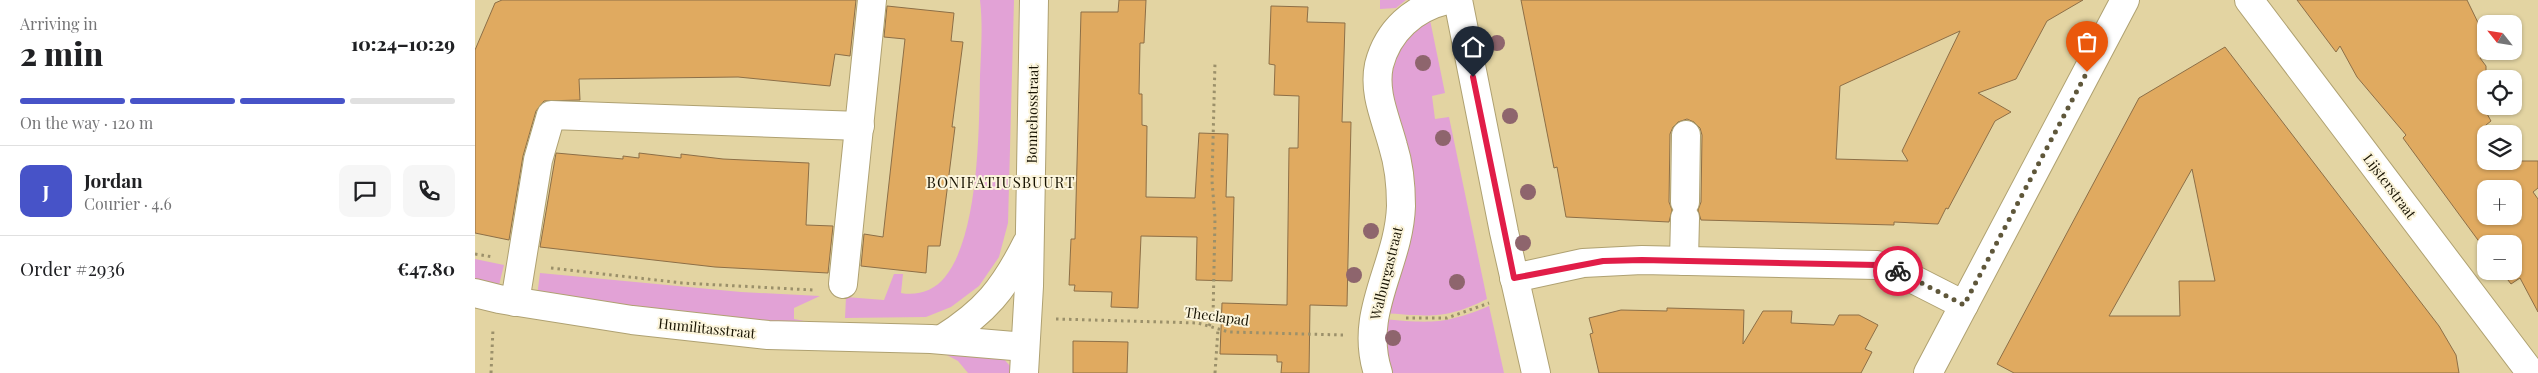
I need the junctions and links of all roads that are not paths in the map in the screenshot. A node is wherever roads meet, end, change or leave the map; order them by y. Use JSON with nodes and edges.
{"nodes":[{"id":1,"x":873,"y":0,"type":"edge"},
{"id":2,"x":1034,"y":0,"type":"edge"},
{"id":3,"x":1447,"y":0,"type":"edge"},
{"id":4,"x":1458,"y":0,"type":"edge"},
{"id":5,"x":2125,"y":0,"type":"edge"},
{"id":6,"x":2249,"y":0,"type":"edge"},
{"id":7,"x":859,"y":126,"type":"junction"},
{"id":8,"x":1687,"y":135,"type":"dead end"},
{"id":9,"x":1029,"y":239,"type":"junction"},
{"id":10,"x":1684,"y":261,"type":"junction"},
{"id":11,"x":1514,"y":278,"type":"junction"},
{"id":12,"x":831,"y":287,"type":"road end"},
{"id":13,"x":496,"y":298,"type":"edge"},
{"id":14,"x":1964,"y":305,"type":"junction"},
{"id":15,"x":942,"y":339,"type":"junction"},
{"id":16,"x":1024,"y":360,"type":"edge"},
{"id":17,"x":1378,"y":373,"type":"edge"},
{"id":18,"x":1536,"y":373,"type":"edge"},
{"id":19,"x":1928,"y":373,"type":"edge"},
{"id":20,"x":2531,"y":373,"type":"edge"}],
"edges":[{"from":1,"to":7,"type":"street"},
{"from":2,"to":9,"type":"street","name":"Bonnehosstraat"},
{"from":3,"to":17,"type":"street","name":"Walburgastraat"},
{"from":4,"to":11,"type":"street"},
{"from":5,"to":14,"type":"street"},
{"from":6,"to":20,"type":"street","name":"Lijsterstraat"},
{"from":7,"to":12,"type":"street"},
{"from":7,"to":13,"type":"street"},
{"from":8,"to":10,"type":"street"},
{"from":9,"to":15,"type":"street"},
{"from":9,"to":16,"type":"street","name":"Bonnehosstraat"},
{"from":10,"to":11,"type":"street"},
{"from":10,"to":14,"type":"street"},
{"from":11,"to":18,"type":"street"},
{"from":13,"to":15,"type":"street","name":"Humilitasstraat"},
{"from":14,"to":19,"type":"street"},
{"from":15,"to":16,"type":"street","name":"Bonnehosstraat"}]}
